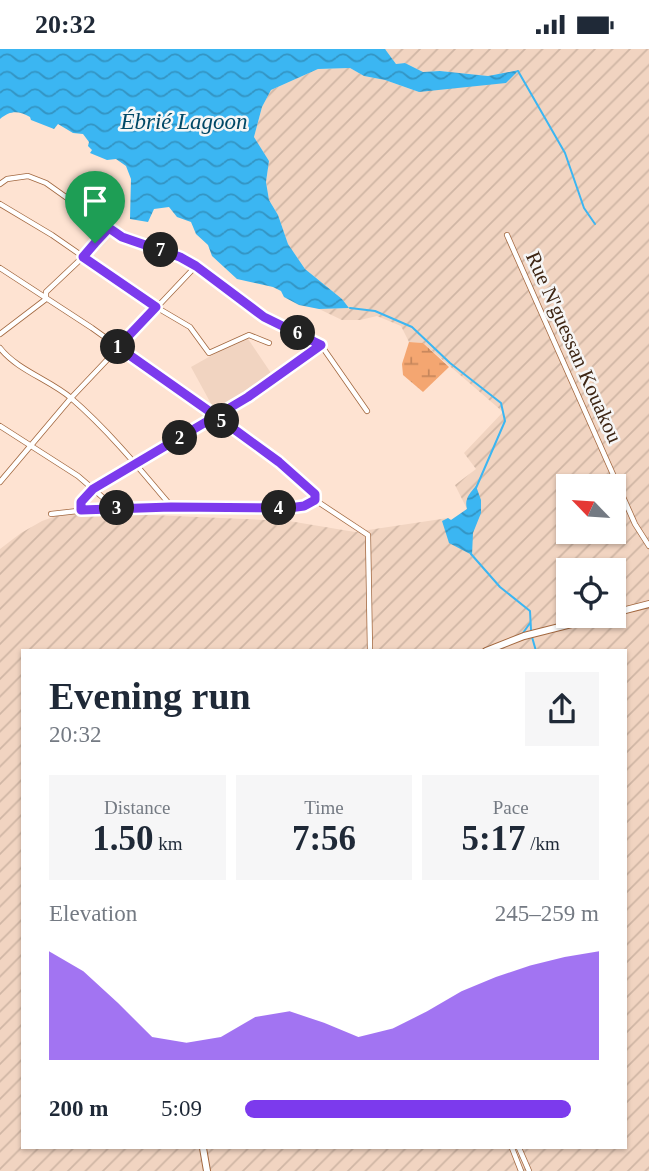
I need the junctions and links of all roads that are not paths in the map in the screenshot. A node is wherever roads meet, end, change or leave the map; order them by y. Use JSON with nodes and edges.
{"nodes":[{"id":1,"x":0,"y":184,"type":"edge"},
{"id":2,"x":0,"y":204,"type":"edge"},
{"id":3,"x":109,"y":228,"type":"junction"},
{"id":4,"x":507,"y":235,"type":"dead end"},
{"id":5,"x":83,"y":257,"type":"junction"},
{"id":6,"x":196,"y":266,"type":"junction"},
{"id":7,"x":0,"y":268,"type":"edge"},
{"id":8,"x":46,"y":299,"type":"junction"},
{"id":9,"x":156,"y":307,"type":"junction"},
{"id":10,"x":0,"y":334,"type":"edge"},
{"id":11,"x":269,"y":343,"type":"dead end"},
{"id":12,"x":321,"y":345,"type":"junction"},
{"id":13,"x":118,"y":347,"type":"junction"},
{"id":14,"x":0,"y":348,"type":"edge"},
{"id":15,"x":71,"y":398,"type":"junction"},
{"id":16,"x":367,"y":411,"type":"dead end"},
{"id":17,"x":216,"y":416,"type":"junction"},
{"id":18,"x":0,"y":426,"type":"edge"},
{"id":19,"x":30,"y":446,"type":"junction"},
{"id":20,"x":136,"y":464,"type":"junction"},
{"id":21,"x":0,"y":482,"type":"edge"},
{"id":22,"x":93,"y":489,"type":"junction"},
{"id":23,"x":315,"y":500,"type":"junction"},
{"id":24,"x":171,"y":507,"type":"junction"},
{"id":25,"x":116,"y":508,"type":"junction"},
{"id":26,"x":81,"y":510,"type":"junction"},
{"id":27,"x":51,"y":514,"type":"dead end"},
{"id":28,"x":649,"y":546,"type":"edge"},
{"id":29,"x":649,"y":604,"type":"edge"},
{"id":30,"x":626,"y":610,"type":"edge"},
{"id":31,"x":556,"y":628,"type":"edge"},
{"id":32,"x":370,"y":649,"type":"edge"},
{"id":33,"x":491,"y":649,"type":"edge"},
{"id":34,"x":203,"y":1149,"type":"edge"},
{"id":35,"x":512,"y":1149,"type":"edge"},
{"id":36,"x":519,"y":1149,"type":"edge"},
{"id":37,"x":207,"y":1171,"type":"edge"},
{"id":38,"x":521,"y":1171,"type":"edge"},
{"id":39,"x":529,"y":1171,"type":"edge"}],
"edges":[{"from":1,"to":3,"type":"street"},
{"from":2,"to":5,"type":"street"},
{"from":3,"to":5,"type":"street"},
{"from":3,"to":6,"type":"street"},
{"from":4,"to":28,"type":"street","name":"Rue N'guessan Kouakou"},
{"from":5,"to":8,"type":"street"},
{"from":5,"to":9,"type":"street"},
{"from":6,"to":9,"type":"street"},
{"from":6,"to":12,"type":"street"},
{"from":7,"to":8,"type":"street"},
{"from":8,"to":10,"type":"street"},
{"from":8,"to":13,"type":"street"},
{"from":9,"to":11,"type":"street"},
{"from":9,"to":13,"type":"street"},
{"from":12,"to":16,"type":"street"},
{"from":12,"to":17,"type":"street"},
{"from":13,"to":15,"type":"street"},
{"from":13,"to":17,"type":"street"},
{"from":14,"to":15,"type":"street"},
{"from":15,"to":19,"type":"street"},
{"from":15,"to":20,"type":"street"},
{"from":17,"to":20,"type":"street"},
{"from":17,"to":23,"type":"street"},
{"from":18,"to":19,"type":"street"},
{"from":19,"to":21,"type":"street"},
{"from":19,"to":22,"type":"street"},
{"from":20,"to":22,"type":"street"},
{"from":20,"to":24,"type":"street"},
{"from":22,"to":25,"type":"street"},
{"from":22,"to":26,"type":"street"},
{"from":23,"to":24,"type":"street"},
{"from":23,"to":32,"type":"street"},
{"from":24,"to":25,"type":"street"},
{"from":25,"to":26,"type":"street"},
{"from":26,"to":27,"type":"street"},
{"from":29,"to":30,"type":"street"},
{"from":31,"to":33,"type":"street"},
{"from":34,"to":37,"type":"street"},
{"from":35,"to":38,"type":"street"},
{"from":36,"to":39,"type":"street"}]}
